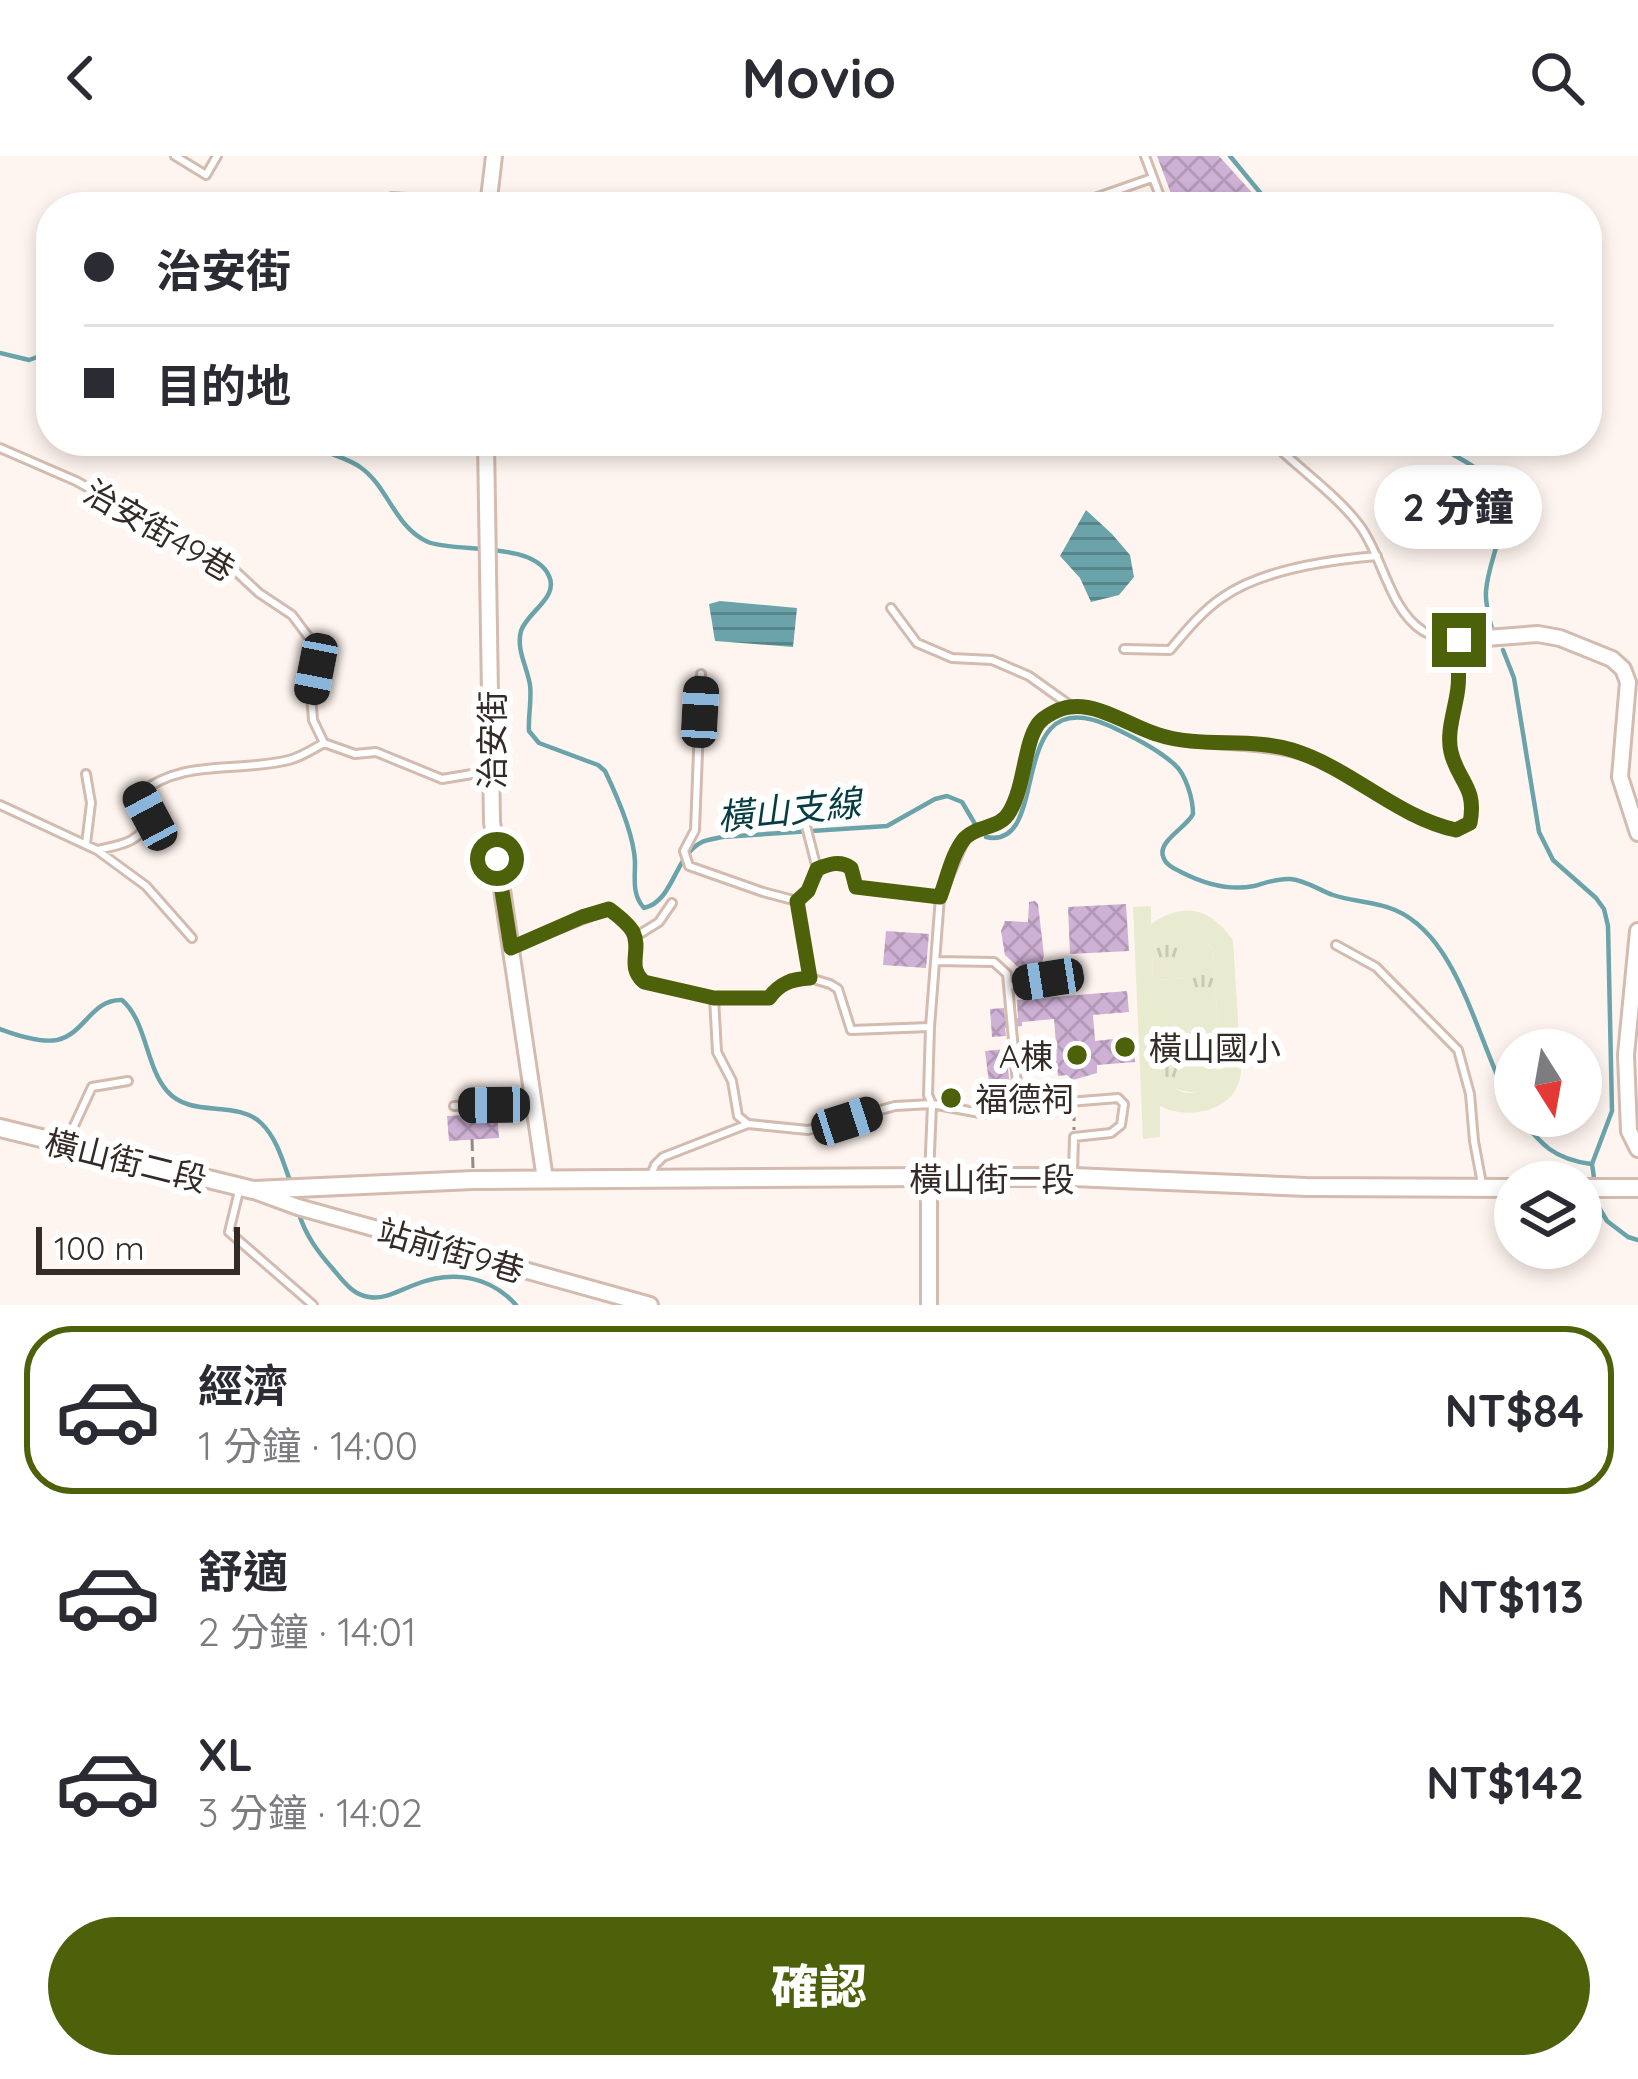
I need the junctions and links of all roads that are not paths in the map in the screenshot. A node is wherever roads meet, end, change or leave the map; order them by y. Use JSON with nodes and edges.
{"nodes":[{"id":1,"x":217,"y":156,"type":"edge"},
{"id":2,"x":494,"y":156,"type":"edge"},
{"id":3,"x":1144,"y":156,"type":"edge"},
{"id":4,"x":175,"y":157,"type":"edge"},
{"id":5,"x":1151,"y":178,"type":"junction"},
{"id":6,"x":490,"y":192,"type":"edge"},
{"id":7,"x":1111,"y":192,"type":"edge"},
{"id":8,"x":1157,"y":192,"type":"edge"},
{"id":9,"x":0,"y":448,"type":"edge"},
{"id":10,"x":486,"y":456,"type":"edge"},
{"id":11,"x":1288,"y":456,"type":"edge"},
{"id":12,"x":1377,"y":556,"type":"junction"},
{"id":13,"x":891,"y":608,"type":"dead end"},
{"id":14,"x":1459,"y":640,"type":"junction"},
{"id":15,"x":1124,"y":649,"type":"dead end"},
{"id":16,"x":701,"y":674,"type":"dead end"},
{"id":17,"x":1071,"y":706,"type":"junction"},
{"id":18,"x":324,"y":743,"type":"junction"},
{"id":19,"x":490,"y":771,"type":"junction"},
{"id":20,"x":86,"y":774,"type":"dead end"},
{"id":21,"x":0,"y":805,"type":"edge"},
{"id":22,"x":806,"y":826,"type":"dead end"},
{"id":23,"x":1638,"y":833,"type":"edge"},
{"id":24,"x":86,"y":844,"type":"junction"},
{"id":25,"x":97,"y":850,"type":"junction"},
{"id":26,"x":817,"y":869,"type":"junction"},
{"id":27,"x":940,"y":897,"type":"junction"},
{"id":28,"x":797,"y":901,"type":"junction"},
{"id":29,"x":672,"y":903,"type":"dead end"},
{"id":30,"x":1638,"y":931,"type":"edge"},
{"id":31,"x":635,"y":937,"type":"junction"},
{"id":32,"x":191,"y":938,"type":"dead end"},
{"id":33,"x":1336,"y":944,"type":"dead end"},
{"id":34,"x":511,"y":948,"type":"junction"},
{"id":35,"x":935,"y":961,"type":"junction"},
{"id":36,"x":810,"y":978,"type":"junction"},
{"id":37,"x":1048,"y":979,"type":"dead end"},
{"id":38,"x":1008,"y":986,"type":"junction"},
{"id":39,"x":714,"y":998,"type":"junction"},
{"id":40,"x":930,"y":1027,"type":"junction"},
{"id":41,"x":128,"y":1081,"type":"dead end"},
{"id":42,"x":535,"y":1104,"type":"junction"},
{"id":43,"x":932,"y":1104,"type":"junction"},
{"id":44,"x":454,"y":1106,"type":"dead end"},
{"id":45,"x":1019,"y":1106,"type":"junction"},
{"id":46,"x":748,"y":1124,"type":"junction"},
{"id":47,"x":0,"y":1128,"type":"edge"},
{"id":48,"x":65,"y":1146,"type":"junction"},
{"id":49,"x":1638,"y":1149,"type":"edge"},
{"id":50,"x":929,"y":1177,"type":"junction"},
{"id":51,"x":1073,"y":1177,"type":"junction"},
{"id":52,"x":650,"y":1178,"type":"junction"},
{"id":53,"x":545,"y":1179,"type":"junction"},
{"id":54,"x":1483,"y":1188,"type":"junction"},
{"id":55,"x":1494,"y":1188,"type":"edge"},
{"id":56,"x":1602,"y":1188,"type":"edge"},
{"id":57,"x":1638,"y":1188,"type":"edge"},
{"id":58,"x":246,"y":1189,"type":"junction"},
{"id":59,"x":313,"y":1305,"type":"edge"},
{"id":60,"x":650,"y":1305,"type":"edge"},
{"id":61,"x":929,"y":1305,"type":"edge"}],
"edges":[{"from":1,"to":4,"type":"lane"},
{"from":2,"to":6,"type":"street"},
{"from":3,"to":5,"type":"lane"},
{"from":5,"to":7,"type":"lane"},
{"from":5,"to":8,"type":"lane"},
{"from":9,"to":18,"type":"lane","name":"治安街49巷"},
{"from":10,"to":19,"type":"street","name":"治安街"},
{"from":11,"to":12,"type":"lane"},
{"from":12,"to":14,"type":"lane"},
{"from":12,"to":15,"type":"lane"},
{"from":13,"to":17,"type":"lane"},
{"from":14,"to":17,"type":"lane"},
{"from":14,"to":23,"type":"street"},
{"from":16,"to":28,"type":"lane"},
{"from":17,"to":27,"type":"lane"},
{"from":18,"to":19,"type":"lane"},
{"from":18,"to":25,"type":"lane"},
{"from":19,"to":34,"type":"street","name":"治安街"},
{"from":20,"to":24,"type":"lane"},
{"from":21,"to":24,"type":"lane"},
{"from":22,"to":26,"type":"lane"},
{"from":24,"to":25,"type":"lane"},
{"from":25,"to":32,"type":"lane"},
{"from":26,"to":27,"type":"lane"},
{"from":26,"to":28,"type":"lane"},
{"from":27,"to":35,"type":"lane"},
{"from":28,"to":36,"type":"lane"},
{"from":29,"to":31,"type":"lane"},
{"from":30,"to":49,"type":"street"},
{"from":31,"to":34,"type":"lane"},
{"from":31,"to":39,"type":"lane"},
{"from":33,"to":54,"type":"lane"},
{"from":34,"to":42,"type":"street","name":"治安街"},
{"from":35,"to":38,"type":"lane"},
{"from":35,"to":40,"type":"lane"},
{"from":36,"to":39,"type":"lane"},
{"from":36,"to":40,"type":"lane"},
{"from":37,"to":38,"type":"lane"},
{"from":38,"to":45,"type":"lane"},
{"from":39,"to":46,"type":"lane"},
{"from":40,"to":43,"type":"lane"},
{"from":41,"to":48,"type":"lane"},
{"from":42,"to":44,"type":"lane"},
{"from":42,"to":53,"type":"street","name":"治安街"},
{"from":43,"to":45,"type":"lane"},
{"from":43,"to":46,"type":"lane"},
{"from":43,"to":50,"type":"lane"},
{"from":45,"to":51,"type":"lane"},
{"from":46,"to":52,"type":"lane"},
{"from":47,"to":48,"type":"street","name":"橫山街二段"},
{"from":48,"to":58,"type":"street","name":"橫山街二段"},
{"from":50,"to":51,"type":"street","name":"橫山街一段"},
{"from":50,"to":52,"type":"street","name":"橫山街一段"},
{"from":50,"to":61,"type":"street"},
{"from":51,"to":54,"type":"street","name":"橫山街一段"},
{"from":52,"to":53,"type":"street","name":"橫山街一段"},
{"from":53,"to":58,"type":"street","name":"橫山街一段"},
{"from":54,"to":55,"type":"street","name":"橫山街一段"},
{"from":56,"to":57,"type":"street"},
{"from":58,"to":59,"type":"lane"},
{"from":58,"to":60,"type":"street","name":"站前街9巷"}]}
